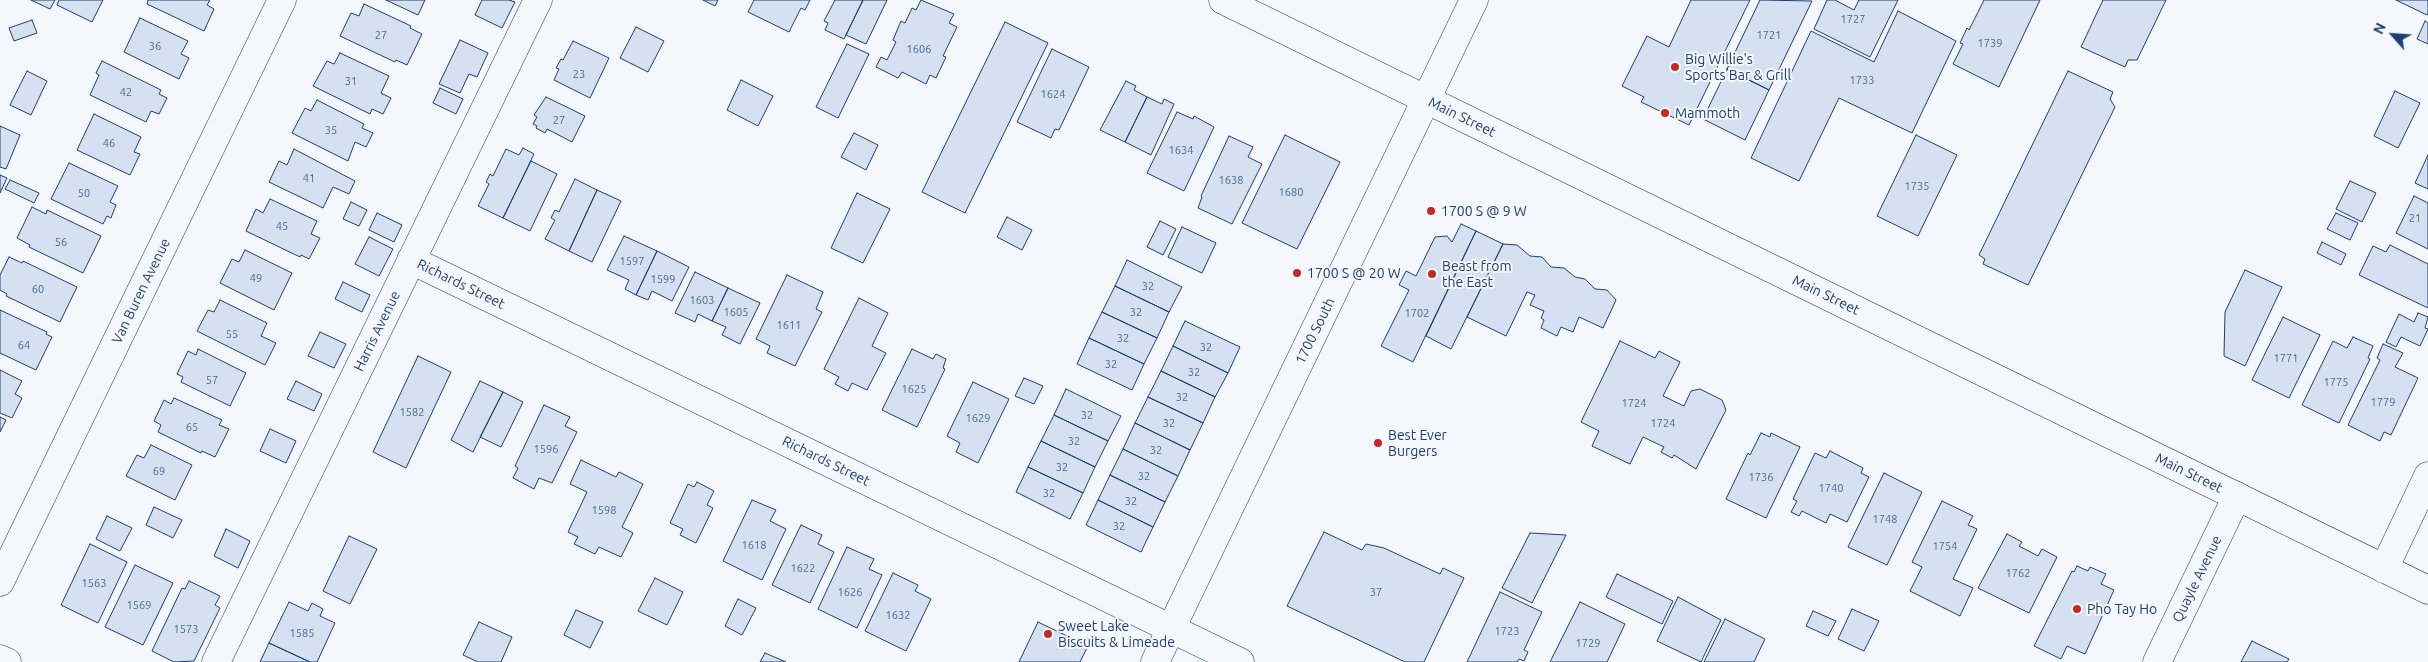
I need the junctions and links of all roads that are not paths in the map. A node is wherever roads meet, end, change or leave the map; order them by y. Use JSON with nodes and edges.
{"nodes":[{"id":1,"x":282,"y":0,"type":"edge"},
{"id":2,"x":538,"y":0,"type":"edge"},
{"id":3,"x":1223,"y":0,"type":"edge"},
{"id":4,"x":1474,"y":0,"type":"edge"},
{"id":5,"x":1426,"y":100,"type":"junction"},
{"id":6,"x":411,"y":260,"type":"junction"},
{"id":7,"x":2428,"y":476,"type":"edge"},
{"id":8,"x":2237,"y":496,"type":"junction"},
{"id":9,"x":2384,"y":569,"type":"junction"},
{"id":10,"x":0,"y":582,"type":"edge"},
{"id":11,"x":2428,"y":590,"type":"edge"},
{"id":12,"x":1171,"y":628,"type":"junction"},
{"id":13,"x":0,"y":658,"type":"edge"},
{"id":14,"x":7,"y":662,"type":"edge"},
{"id":15,"x":216,"y":662,"type":"edge"},
{"id":16,"x":1155,"y":662,"type":"edge"},
{"id":17,"x":1240,"y":662,"type":"edge"},
{"id":18,"x":2157,"y":662,"type":"edge"}],
"edges":[{"from":1,"to":10,"type":"street","name":"Van Buren Avenue"},
{"from":2,"to":6,"type":"street","name":"Harris Avenue"},
{"from":3,"to":5,"type":"street","name":"Main Street"},
{"from":4,"to":5,"type":"street","name":"1700 South"},
{"from":5,"to":8,"type":"street","name":"Main Street"},
{"from":5,"to":12,"type":"street","name":"1700 South"},
{"from":6,"to":12,"type":"street","name":"Richards Street"},
{"from":6,"to":15,"type":"street","name":"Harris Avenue"},
{"from":7,"to":9,"type":"street"},
{"from":8,"to":9,"type":"street","name":"Main Street"},
{"from":8,"to":18,"type":"street","name":"Quayle Avenue"},
{"from":9,"to":11,"type":"street","name":"Main Street"},
{"from":12,"to":16,"type":"street","name":"1700 South"},
{"from":12,"to":17,"type":"street","name":"Richards Street"},
{"from":13,"to":14,"type":"street"}]}
